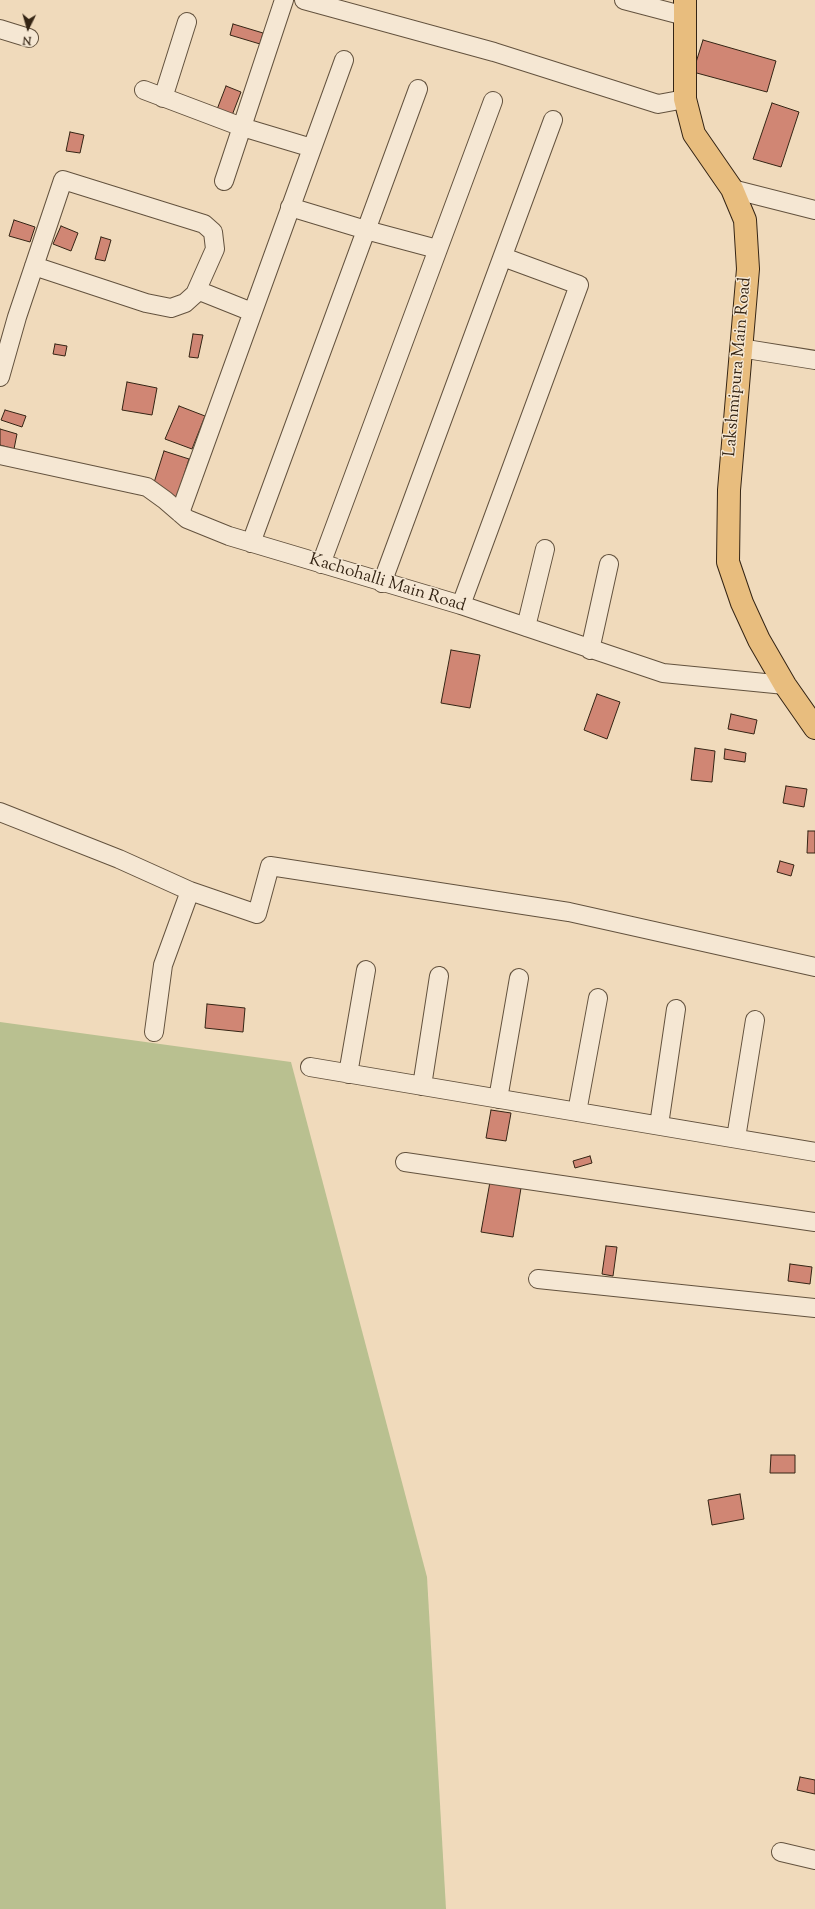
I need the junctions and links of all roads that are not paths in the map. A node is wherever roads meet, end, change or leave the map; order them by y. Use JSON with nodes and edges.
{"nodes":[{"id":1,"x":284,"y":0,"type":"edge"},
{"id":2,"x":304,"y":0,"type":"edge"},
{"id":3,"x":624,"y":0,"type":"edge"},
{"id":4,"x":685,"y":8,"type":"edge"},
{"id":5,"x":187,"y":22,"type":"dead end"},
{"id":6,"x":0,"y":29,"type":"edge"},
{"id":7,"x":29,"y":38,"type":"dead end"},
{"id":8,"x":344,"y":60,"type":"dead end"},
{"id":9,"x":418,"y":89,"type":"dead end"},
{"id":10,"x":144,"y":90,"type":"dead end"},
{"id":11,"x":163,"y":98,"type":"junction"},
{"id":12,"x":685,"y":99,"type":"junction"},
{"id":13,"x":492,"y":101,"type":"dead end"},
{"id":14,"x":554,"y":120,"type":"dead end"},
{"id":15,"x":242,"y":127,"type":"junction"},
{"id":16,"x":312,"y":148,"type":"junction"},
{"id":17,"x":224,"y":181,"type":"dead end"},
{"id":18,"x":732,"y":189,"type":"junction"},
{"id":19,"x":290,"y":207,"type":"junction"},
{"id":20,"x":815,"y":210,"type":"edge"},
{"id":21,"x":366,"y":230,"type":"junction"},
{"id":22,"x":437,"y":249,"type":"junction"},
{"id":23,"x":502,"y":257,"type":"junction"},
{"id":24,"x":34,"y":266,"type":"junction"},
{"id":25,"x":197,"y":290,"type":"junction"},
{"id":26,"x":252,"y":312,"type":"junction"},
{"id":27,"x":740,"y":348,"type":"junction"},
{"id":28,"x":815,"y":360,"type":"edge"},
{"id":29,"x":0,"y":376,"type":"edge"},
{"id":30,"x":0,"y":455,"type":"edge"},
{"id":31,"x":180,"y":513,"type":"junction"},
{"id":32,"x":251,"y":543,"type":"junction"},
{"id":33,"x":545,"y":549,"type":"dead end"},
{"id":34,"x":321,"y":564,"type":"junction"},
{"id":35,"x":608,"y":564,"type":"dead end"},
{"id":36,"x":382,"y":583,"type":"junction"},
{"id":37,"x":461,"y":605,"type":"junction"},
{"id":38,"x":526,"y":627,"type":"junction"},
{"id":39,"x":590,"y":650,"type":"junction"},
{"id":40,"x":785,"y":685,"type":"junction"},
{"id":41,"x":815,"y":728,"type":"edge"},
{"id":42,"x":0,"y":812,"type":"edge"},
{"id":43,"x":190,"y":891,"type":"junction"},
{"id":44,"x":815,"y":967,"type":"edge"},
{"id":45,"x":366,"y":970,"type":"dead end"},
{"id":46,"x":439,"y":976,"type":"dead end"},
{"id":47,"x":518,"y":978,"type":"dead end"},
{"id":48,"x":598,"y":998,"type":"dead end"},
{"id":49,"x":676,"y":1010,"type":"dead end"},
{"id":50,"x":755,"y":1020,"type":"dead end"},
{"id":51,"x":154,"y":1032,"type":"dead end"},
{"id":52,"x":310,"y":1067,"type":"dead end"},
{"id":53,"x":348,"y":1074,"type":"junction"},
{"id":54,"x":422,"y":1086,"type":"junction"},
{"id":55,"x":498,"y":1099,"type":"junction"},
{"id":56,"x":578,"y":1112,"type":"junction"},
{"id":57,"x":659,"y":1125,"type":"junction"},
{"id":58,"x":736,"y":1138,"type":"junction"},
{"id":59,"x":815,"y":1152,"type":"edge"},
{"id":60,"x":405,"y":1162,"type":"dead end"},
{"id":61,"x":815,"y":1222,"type":"edge"},
{"id":62,"x":538,"y":1279,"type":"dead end"},
{"id":63,"x":815,"y":1308,"type":"edge"},
{"id":64,"x":782,"y":1852,"type":"dead end"},
{"id":65,"x":815,"y":1860,"type":"edge"}],
"edges":[{"from":1,"to":15,"type":"street"},
{"from":2,"to":12,"type":"street"},
{"from":3,"to":4,"type":"street"},
{"from":4,"to":12,"type":"main road","name":"Lakshmipura Main Road"},
{"from":5,"to":11,"type":"street"},
{"from":6,"to":7,"type":"street"},
{"from":8,"to":16,"type":"street"},
{"from":9,"to":21,"type":"street"},
{"from":10,"to":11,"type":"street"},
{"from":11,"to":15,"type":"street"},
{"from":12,"to":18,"type":"main road","name":"Lakshmipura Main Road"},
{"from":13,"to":22,"type":"street"},
{"from":14,"to":23,"type":"street"},
{"from":15,"to":16,"type":"street"},
{"from":15,"to":17,"type":"street"},
{"from":16,"to":19,"type":"street"},
{"from":18,"to":20,"type":"street"},
{"from":18,"to":27,"type":"main road","name":"Lakshmipura Main Road"},
{"from":19,"to":21,"type":"street"},
{"from":19,"to":26,"type":"street"},
{"from":21,"to":22,"type":"street"},
{"from":21,"to":32,"type":"street"},
{"from":22,"to":34,"type":"street"},
{"from":23,"to":36,"type":"street"},
{"from":23,"to":37,"type":"street"},
{"from":24,"to":25,"type":"street"},
{"from":24,"to":25,"type":"street"},
{"from":24,"to":29,"type":"street"},
{"from":25,"to":26,"type":"street"},
{"from":26,"to":31,"type":"street"},
{"from":27,"to":28,"type":"street"},
{"from":27,"to":40,"type":"main road","name":"Lakshmipura Main Road"},
{"from":30,"to":31,"type":"street","name":"Kachohalli Main Road"},
{"from":31,"to":32,"type":"street","name":"Kachohalli Main Road"},
{"from":32,"to":34,"type":"street","name":"Kachohalli Main Road"},
{"from":33,"to":38,"type":"street"},
{"from":34,"to":36,"type":"street","name":"Kachohalli Main Road"},
{"from":35,"to":39,"type":"street"},
{"from":36,"to":37,"type":"street","name":"Kachohalli Main Road"},
{"from":37,"to":38,"type":"street","name":"Kachohalli Main Road"},
{"from":38,"to":39,"type":"street","name":"Kachohalli Main Road"},
{"from":39,"to":40,"type":"street","name":"Kachohalli Main Road"},
{"from":40,"to":41,"type":"main road","name":"Lakshmipura Main Road"},
{"from":42,"to":43,"type":"street"},
{"from":43,"to":44,"type":"street"},
{"from":43,"to":51,"type":"street"},
{"from":45,"to":53,"type":"street"},
{"from":46,"to":54,"type":"street"},
{"from":47,"to":55,"type":"street"},
{"from":48,"to":56,"type":"street"},
{"from":49,"to":57,"type":"street"},
{"from":50,"to":58,"type":"street"},
{"from":52,"to":53,"type":"street"},
{"from":53,"to":54,"type":"street"},
{"from":54,"to":55,"type":"street"},
{"from":55,"to":56,"type":"street"},
{"from":56,"to":57,"type":"street"},
{"from":57,"to":58,"type":"street"},
{"from":58,"to":59,"type":"street"},
{"from":60,"to":61,"type":"street"},
{"from":62,"to":63,"type":"street"},
{"from":64,"to":65,"type":"street"}]}
